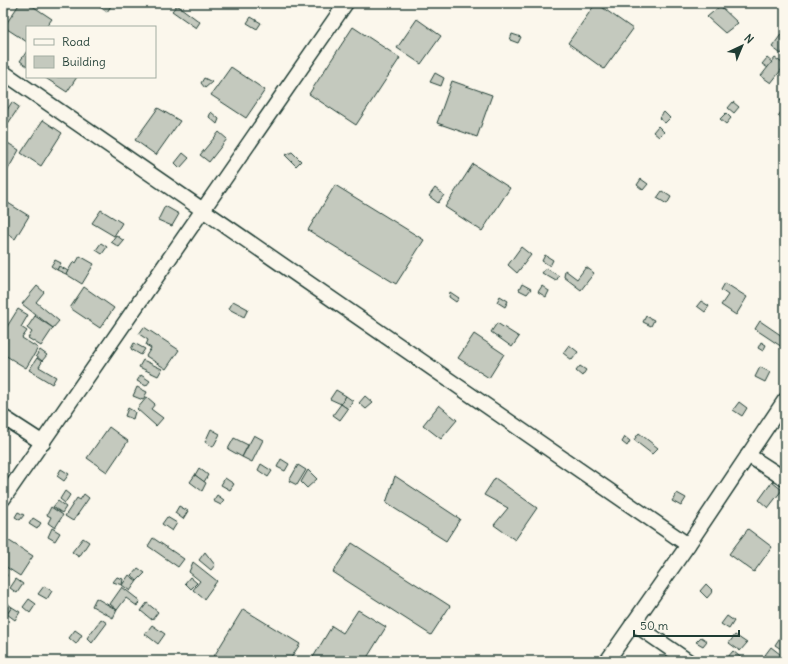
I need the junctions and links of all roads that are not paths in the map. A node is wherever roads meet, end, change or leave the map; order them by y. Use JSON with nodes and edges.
{"nodes":[{"id":1,"x":346,"y":3,"type":"edge"},
{"id":2,"x":3,"y":72,"type":"edge"},
{"id":3,"x":202,"y":210,"type":"junction"},
{"id":4,"x":785,"y":400,"type":"edge"},
{"id":5,"x":3,"y":417,"type":"edge"},
{"id":6,"x":42,"y":443,"type":"junction"},
{"id":7,"x":748,"y":455,"type":"junction"},
{"id":8,"x":785,"y":479,"type":"edge"},
{"id":9,"x":3,"y":499,"type":"edge"},
{"id":10,"x":688,"y":545,"type":"junction"},
{"id":11,"x":633,"y":623,"type":"junction"},
{"id":12,"x":607,"y":661,"type":"edge"},
{"id":13,"x":688,"y":661,"type":"edge"}],
"edges":[{"from":1,"to":3,"type":"street"},
{"from":2,"to":3,"type":"street"},
{"from":3,"to":6,"type":"street"},
{"from":3,"to":10,"type":"street"},
{"from":4,"to":7,"type":"street"},
{"from":5,"to":6,"type":"street"},
{"from":6,"to":9,"type":"street"},
{"from":7,"to":8,"type":"street"},
{"from":7,"to":10,"type":"street"},
{"from":10,"to":11,"type":"street"},
{"from":11,"to":12,"type":"street"},
{"from":11,"to":13,"type":"street"}]}
